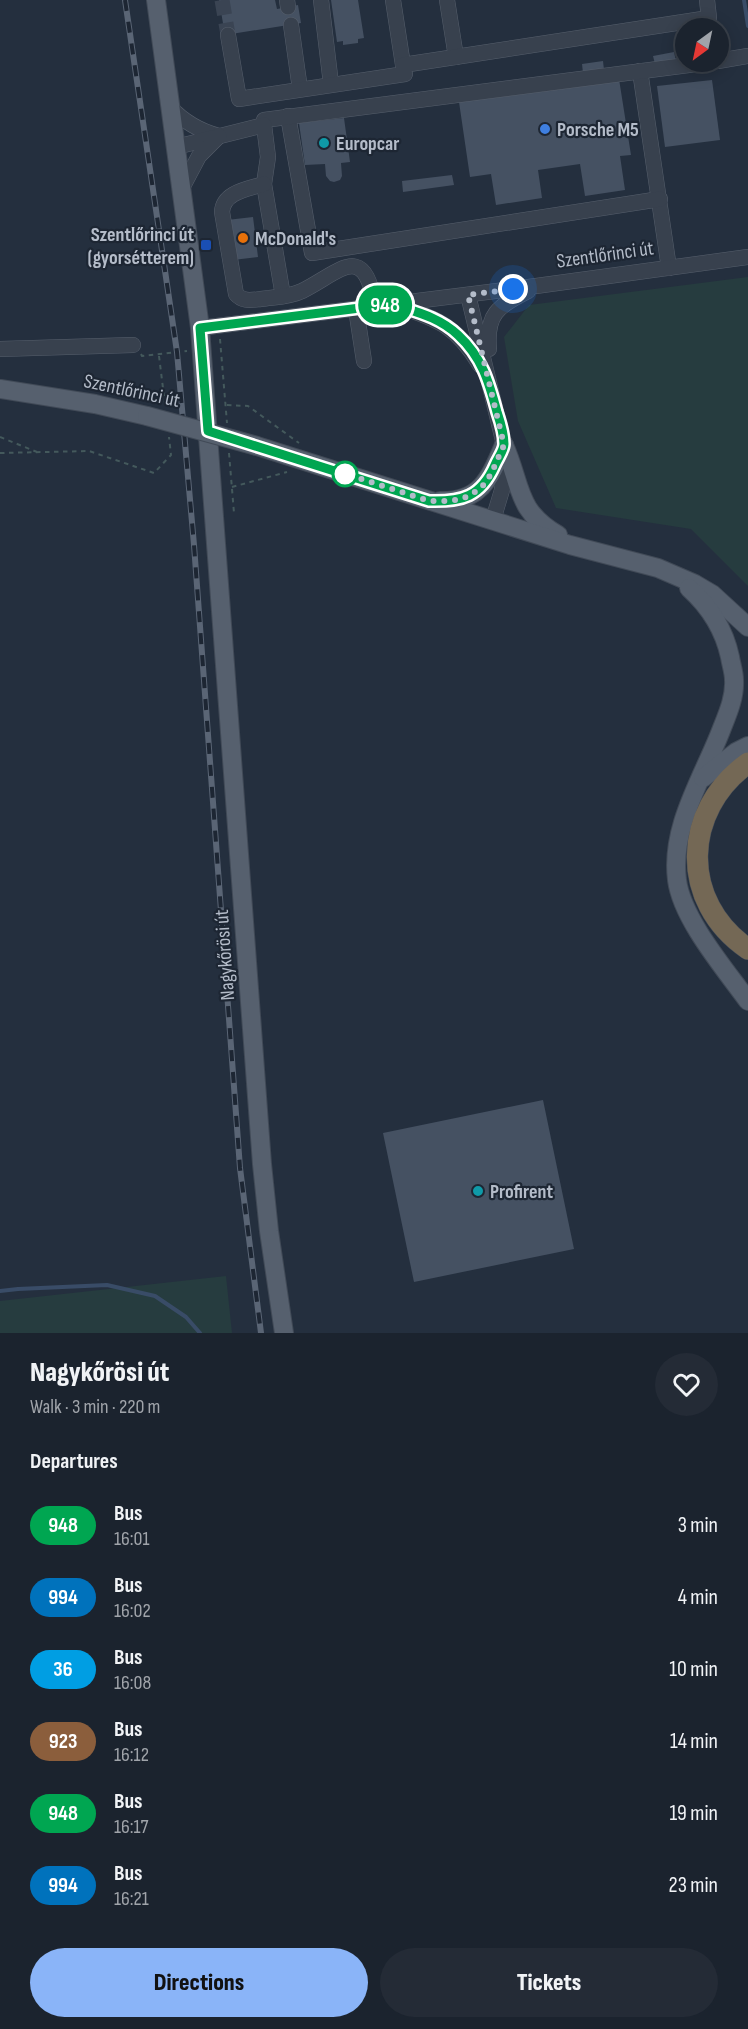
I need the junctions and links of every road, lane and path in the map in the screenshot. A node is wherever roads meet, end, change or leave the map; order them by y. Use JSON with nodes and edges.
{"nodes":[{"id":1,"x":156,"y":0,"type":"edge"},
{"id":2,"x":321,"y":0,"type":"edge"},
{"id":3,"x":393,"y":0,"type":"edge"},
{"id":4,"x":447,"y":0,"type":"edge"},
{"id":5,"x":707,"y":0,"type":"edge"},
{"id":6,"x":291,"y":25,"type":"dead end"},
{"id":7,"x":228,"y":35,"type":"tunnel mouth"},
{"id":8,"x":748,"y":56,"type":"edge"},
{"id":9,"x":456,"y":57,"type":"junction"},
{"id":10,"x":729,"y":59,"type":"edge"},
{"id":11,"x":403,"y":65,"type":"junction"},
{"id":12,"x":675,"y":67,"type":"edge"},
{"id":13,"x":640,"y":71,"type":"junction"},
{"id":14,"x":331,"y":84,"type":"junction"},
{"id":15,"x":300,"y":89,"type":"junction"},
{"id":16,"x":261,"y":95,"type":"junction"},
{"id":17,"x":170,"y":106,"type":"junction"},
{"id":18,"x":288,"y":117,"type":"junction"},
{"id":19,"x":264,"y":123,"type":"junction"},
{"id":20,"x":219,"y":136,"type":"junction"},
{"id":21,"x":176,"y":147,"type":"junction"},
{"id":22,"x":264,"y":184,"type":"junction"},
{"id":23,"x":181,"y":190,"type":"junction"},
{"id":24,"x":660,"y":199,"type":"junction"},
{"id":25,"x":748,"y":256,"type":"edge"},
{"id":26,"x":669,"y":268,"type":"junction"},
{"id":27,"x":536,"y":286,"type":"junction"},
{"id":28,"x":468,"y":295,"type":"junction"},
{"id":29,"x":283,"y":296,"type":"junction"},
{"id":30,"x":392,"y":304,"type":"junction"},
{"id":31,"x":375,"y":306,"type":"junction"},
{"id":32,"x":356,"y":309,"type":"junction"},
{"id":33,"x":219,"y":326,"type":"junction"},
{"id":34,"x":200,"y":328,"type":"junction"},
{"id":35,"x":133,"y":345,"type":"joint"},
{"id":36,"x":0,"y":349,"type":"edge"},
{"id":37,"x":202,"y":354,"type":"junction"},
{"id":38,"x":159,"y":356,"type":"junction"},
{"id":39,"x":364,"y":361,"type":"dead end"},
{"id":40,"x":487,"y":376,"type":"junction"},
{"id":41,"x":0,"y":389,"type":"edge"},
{"id":42,"x":226,"y":405,"type":"junction"},
{"id":43,"x":166,"y":411,"type":"dead end"},
{"id":44,"x":227,"y":425,"type":"dead end"},
{"id":45,"x":169,"y":433,"type":"dead end"},
{"id":46,"x":0,"y":438,"type":"edge"},
{"id":47,"x":299,"y":442,"type":"dead end"},
{"id":48,"x":229,"y":445,"type":"dead end"},
{"id":49,"x":504,"y":445,"type":"junction"},
{"id":50,"x":38,"y":452,"type":"junction"},
{"id":51,"x":0,"y":453,"type":"edge"},
{"id":52,"x":289,"y":472,"type":"dead end"},
{"id":53,"x":232,"y":487,"type":"junction"},
{"id":54,"x":429,"y":501,"type":"junction"},
{"id":55,"x":234,"y":513,"type":"dead end"},
{"id":56,"x":493,"y":520,"type":"junction"},
{"id":57,"x":570,"y":546,"type":"junction"},
{"id":58,"x":676,"y":576,"type":"junction"},
{"id":59,"x":748,"y":627,"type":"edge"},
{"id":60,"x":748,"y":746,"type":"edge"},
{"id":61,"x":748,"y":763,"type":"edge"},
{"id":62,"x":699,"y":781,"type":"junction"},
{"id":63,"x":748,"y":949,"type":"edge"},
{"id":64,"x":748,"y":1001,"type":"edge"},
{"id":65,"x":284,"y":1333,"type":"edge"}],
"edges":[{"from":1,"to":17,"type":"main road","name":"Nagykőrösi út"},
{"from":2,"to":14,"type":"street"},
{"from":3,"to":11,"type":"street"},
{"from":4,"to":9,"type":"street"},
{"from":5,"to":9,"type":"street"},
{"from":6,"to":15,"type":"street"},
{"from":7,"to":16,"type":"street"},
{"from":8,"to":10,"type":"street"},
{"from":9,"to":11,"type":"street"},
{"from":11,"to":14,"type":"street"},
{"from":12,"to":13,"type":"street"},
{"from":13,"to":18,"type":"street"},
{"from":13,"to":24,"type":"street"},
{"from":14,"to":15,"type":"street"},
{"from":15,"to":16,"type":"street"},
{"from":16,"to":19,"type":"street"},
{"from":17,"to":20,"type":"street"},
{"from":17,"to":21,"type":"main road","name":"Nagykőrösi út"},
{"from":18,"to":19,"type":"street"},
{"from":18,"to":24,"type":"street"},
{"from":19,"to":20,"type":"street"},
{"from":19,"to":22,"type":"street"},
{"from":20,"to":21,"type":"street"},
{"from":20,"to":23,"type":"street"},
{"from":21,"to":23,"type":"main road","name":"Nagykőrösi út"},
{"from":22,"to":29,"type":"street"},
{"from":22,"to":29,"type":"street"},
{"from":23,"to":34,"type":"main road","name":"Nagykőrösi út"},
{"from":24,"to":26,"type":"street"},
{"from":25,"to":26,"type":"street","name":"Szentlőrinci út"},
{"from":26,"to":27,"type":"street","name":"Szentlőrinci út"},
{"from":27,"to":28,"type":"street","name":"Szentlőrinci út"},
{"from":27,"to":40,"type":"street"},
{"from":28,"to":30,"type":"street","name":"Szentlőrinci út"},
{"from":28,"to":40,"type":"street"},
{"from":29,"to":31,"type":"street"},
{"from":30,"to":31,"type":"street","name":"Szentlőrinci út"},
{"from":30,"to":40,"type":"street"},
{"from":31,"to":32,"type":"street","name":"Szentlőrinci út"},
{"from":32,"to":33,"type":"street","name":"Szentlőrinci út"},
{"from":32,"to":39,"type":"street"},
{"from":33,"to":34,"type":"street","name":"Szentlőrinci út"},
{"from":33,"to":42,"type":"path"},
{"from":34,"to":37,"type":"main road","name":"Nagykőrösi út"},
{"from":35,"to":36,"type":"street"},
{"from":35,"to":38,"type":"path"},
{"from":37,"to":38,"type":"path"},
{"from":37,"to":65,"type":"main road","name":"Nagykőrösi út"},
{"from":38,"to":43,"type":"path"},
{"from":40,"to":49,"type":"street"},
{"from":41,"to":54,"type":"main road","name":"Szentlőrinci út","bridge":true},
{"from":42,"to":44,"type":"path"},
{"from":42,"to":47,"type":"path"},
{"from":45,"to":50,"type":"path"},
{"from":46,"to":50,"type":"path"},
{"from":48,"to":53,"type":"path"},
{"from":49,"to":54,"type":"main road"},
{"from":49,"to":56,"type":"street"},
{"from":49,"to":57,"type":"main road"},
{"from":50,"to":51,"type":"path"},
{"from":52,"to":53,"type":"path"},
{"from":53,"to":55,"type":"path"},
{"from":54,"to":56,"type":"main road","name":"Szentlőrinci út"},
{"from":56,"to":57,"type":"main road","name":"Szentlőrinci út"},
{"from":57,"to":58,"type":"main road","name":"Szentlőrinci út"},
{"from":58,"to":59,"type":"main road","name":"Szentlőrinci út"},
{"from":58,"to":62,"type":"main road"},
{"from":60,"to":62,"type":"main road"},
{"from":61,"to":63,"type":"highway"},
{"from":62,"to":64,"type":"main road"}]}
